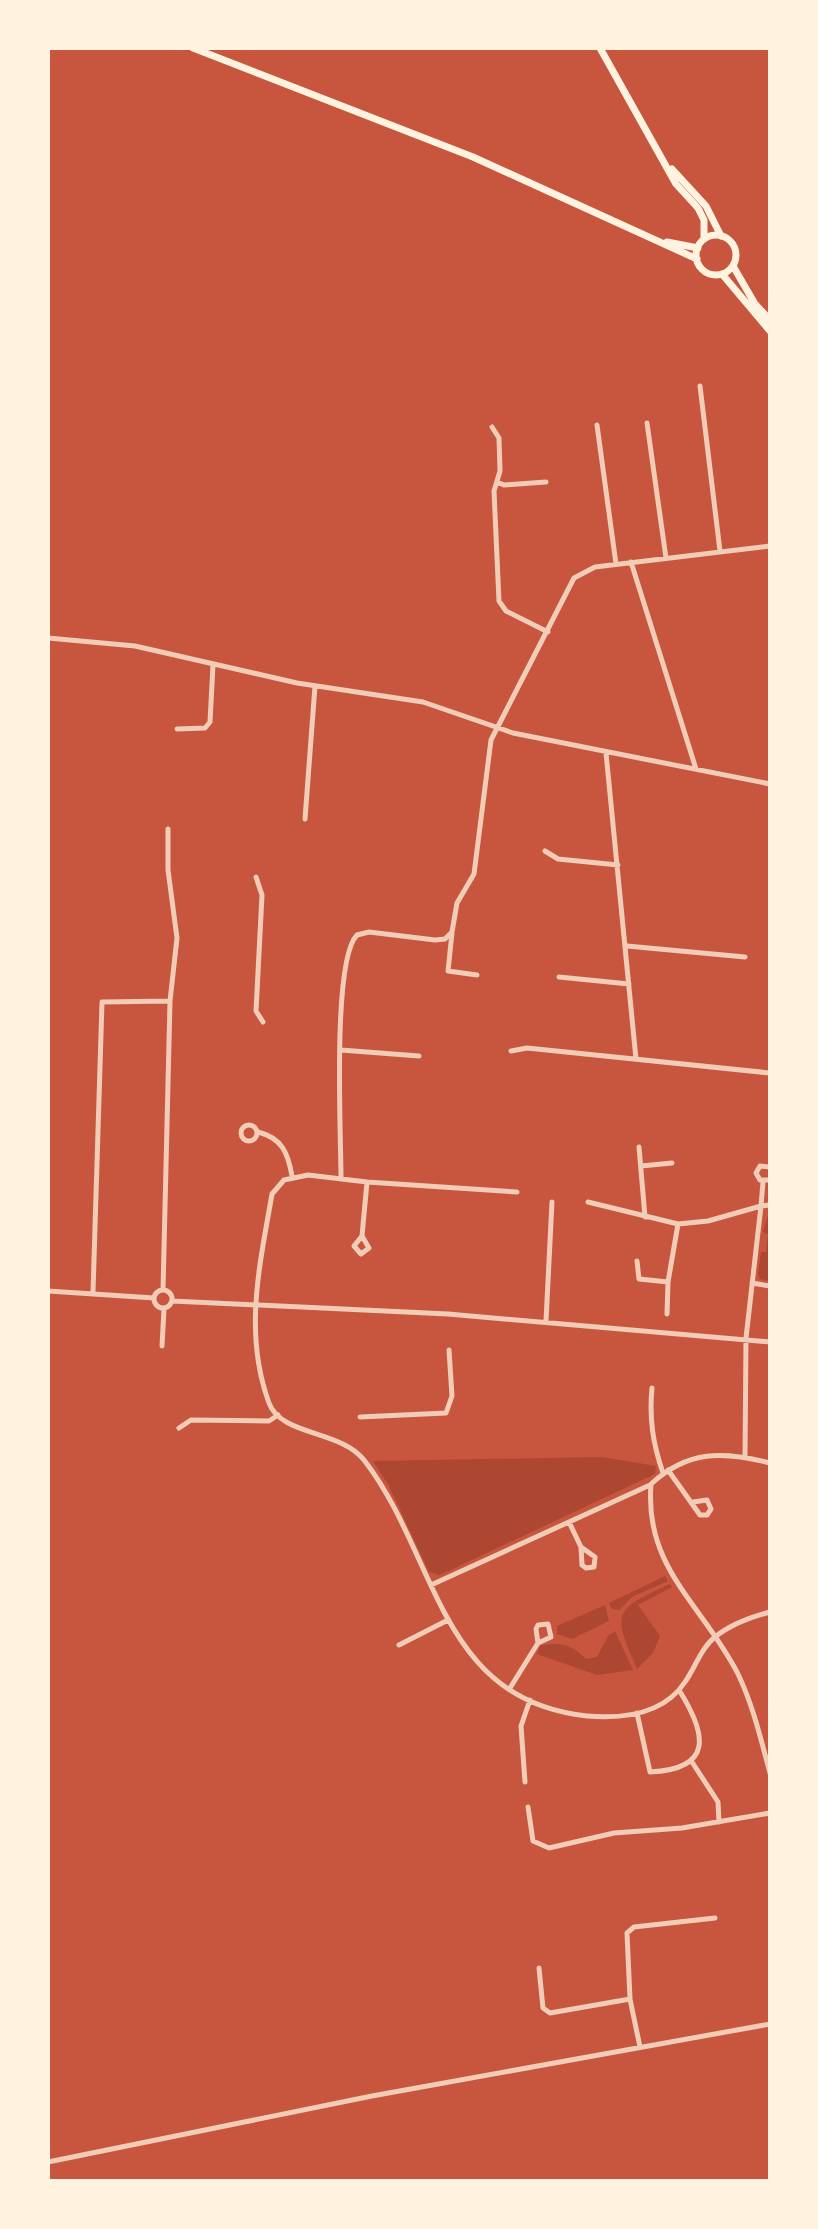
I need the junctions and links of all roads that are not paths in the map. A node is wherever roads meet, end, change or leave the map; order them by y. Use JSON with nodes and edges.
{"nodes":[{"id":1,"x":193,"y":48,"type":"edge"},
{"id":2,"x":603,"y":49,"type":"edge"},
{"id":3,"x":666,"y":161,"type":"junction"},
{"id":4,"x":721,"y":236,"type":"junction"},
{"id":5,"x":653,"y":238,"type":"junction"},
{"id":6,"x":704,"y":239,"type":"junction"},
{"id":7,"x":698,"y":248,"type":"junction"},
{"id":8,"x":697,"y":259,"type":"junction"},
{"id":9,"x":733,"y":266,"type":"junction"},
{"id":10,"x":722,"y":274,"type":"junction"},
{"id":11,"x":770,"y":320,"type":"edge"},
{"id":12,"x":770,"y":331,"type":"edge"},
{"id":13,"x":700,"y":386,"type":"dead end"},
{"id":14,"x":647,"y":423,"type":"dead end"},
{"id":15,"x":597,"y":425,"type":"dead end"},
{"id":16,"x":492,"y":427,"type":"dead end"},
{"id":17,"x":497,"y":482,"type":"junction"},
{"id":18,"x":546,"y":482,"type":"dead end"},
{"id":19,"x":770,"y":546,"type":"edge"},
{"id":20,"x":720,"y":551,"type":"junction"},
{"id":21,"x":666,"y":558,"type":"junction"},
{"id":22,"x":631,"y":562,"type":"junction"},
{"id":23,"x":616,"y":564,"type":"junction"},
{"id":24,"x":548,"y":632,"type":"junction"},
{"id":25,"x":48,"y":638,"type":"edge"},
{"id":26,"x":213,"y":665,"type":"junction"},
{"id":27,"x":315,"y":686,"type":"junction"},
{"id":28,"x":496,"y":728,"type":"junction"},
{"id":29,"x":177,"y":729,"type":"dead end"},
{"id":30,"x":606,"y":753,"type":"junction"},
{"id":31,"x":696,"y":769,"type":"junction"},
{"id":32,"x":770,"y":784,"type":"edge"},
{"id":33,"x":305,"y":819,"type":"dead end"},
{"id":34,"x":168,"y":829,"type":"dead end"},
{"id":35,"x":545,"y":851,"type":"dead end"},
{"id":36,"x":618,"y":865,"type":"junction"},
{"id":37,"x":256,"y":877,"type":"dead end"},
{"id":38,"x":452,"y":932,"type":"junction"},
{"id":39,"x":627,"y":946,"type":"junction"},
{"id":40,"x":745,"y":957,"type":"dead end"},
{"id":41,"x":477,"y":975,"type":"dead end"},
{"id":42,"x":559,"y":977,"type":"dead end"},
{"id":43,"x":630,"y":984,"type":"junction"},
{"id":44,"x":170,"y":1001,"type":"junction"},
{"id":45,"x":263,"y":1022,"type":"dead end"},
{"id":46,"x":341,"y":1050,"type":"junction"},
{"id":47,"x":511,"y":1051,"type":"dead end"},
{"id":48,"x":419,"y":1056,"type":"dead end"},
{"id":49,"x":636,"y":1059,"type":"junction"},
{"id":50,"x":770,"y":1073,"type":"edge"},
{"id":51,"x":258,"y":1132,"type":"dead end"},
{"id":52,"x":639,"y":1147,"type":"dead end"},
{"id":53,"x":672,"y":1163,"type":"dead end"},
{"id":54,"x":641,"y":1166,"type":"junction"},
{"id":55,"x":770,"y":1167,"type":"edge"},
{"id":56,"x":292,"y":1176,"type":"junction"},
{"id":57,"x":341,"y":1178,"type":"junction"},
{"id":58,"x":766,"y":1181,"type":"edge"},
{"id":59,"x":367,"y":1182,"type":"junction"},
{"id":60,"x":517,"y":1192,"type":"dead end"},
{"id":61,"x":552,"y":1202,"type":"dead end"},
{"id":62,"x":588,"y":1202,"type":"dead end"},
{"id":63,"x":770,"y":1205,"type":"edge"},
{"id":64,"x":761,"y":1206,"type":"junction"},
{"id":65,"x":645,"y":1217,"type":"junction"},
{"id":66,"x":678,"y":1224,"type":"junction"},
{"id":67,"x":362,"y":1236,"type":"dead end"},
{"id":68,"x":637,"y":1261,"type":"dead end"},
{"id":69,"x":668,"y":1282,"type":"junction"},
{"id":70,"x":752,"y":1283,"type":"junction"},
{"id":71,"x":770,"y":1286,"type":"edge"},
{"id":72,"x":163,"y":1290,"type":"junction"},
{"id":73,"x":48,"y":1291,"type":"edge"},
{"id":74,"x":93,"y":1292,"type":"junction"},
{"id":75,"x":154,"y":1298,"type":"junction"},
{"id":76,"x":172,"y":1301,"type":"junction"},
{"id":77,"x":253,"y":1303,"type":"junction"},
{"id":78,"x":164,"y":1309,"type":"junction"},
{"id":79,"x":667,"y":1314,"type":"dead end"},
{"id":80,"x":546,"y":1322,"type":"junction"},
{"id":81,"x":746,"y":1338,"type":"junction"},
{"id":82,"x":770,"y":1342,"type":"edge"},
{"id":83,"x":162,"y":1346,"type":"dead end"},
{"id":84,"x":449,"y":1350,"type":"dead end"},
{"id":85,"x":652,"y":1388,"type":"dead end"},
{"id":86,"x":278,"y":1415,"type":"junction"},
{"id":87,"x":360,"y":1417,"type":"dead end"},
{"id":88,"x":179,"y":1428,"type":"dead end"},
{"id":89,"x":745,"y":1457,"type":"junction"},
{"id":90,"x":770,"y":1463,"type":"edge"},
{"id":91,"x":666,"y":1472,"type":"junction"},
{"id":92,"x":651,"y":1484,"type":"junction"},
{"id":93,"x":693,"y":1502,"type":"dead end"},
{"id":94,"x":569,"y":1522,"type":"junction"},
{"id":95,"x":581,"y":1547,"type":"dead end"},
{"id":96,"x":431,"y":1585,"type":"junction"},
{"id":97,"x":770,"y":1612,"type":"edge"},
{"id":98,"x":448,"y":1620,"type":"junction"},
{"id":99,"x":714,"y":1637,"type":"junction"},
{"id":100,"x":538,"y":1643,"type":"dead end"},
{"id":101,"x":399,"y":1645,"type":"dead end"},
{"id":102,"x":510,"y":1688,"type":"junction"},
{"id":103,"x":679,"y":1690,"type":"junction"},
{"id":104,"x":530,"y":1700,"type":"junction"},
{"id":105,"x":637,"y":1713,"type":"junction"},
{"id":106,"x":692,"y":1762,"type":"junction"},
{"id":107,"x":770,"y":1773,"type":"edge"},
{"id":108,"x":525,"y":1782,"type":"dead end"},
{"id":109,"x":528,"y":1807,"type":"dead end"},
{"id":110,"x":770,"y":1813,"type":"edge"},
{"id":111,"x":719,"y":1822,"type":"junction"},
{"id":112,"x":715,"y":1918,"type":"dead end"},
{"id":113,"x":539,"y":1968,"type":"dead end"},
{"id":114,"x":630,"y":1999,"type":"junction"},
{"id":115,"x":770,"y":2024,"type":"edge"},
{"id":116,"x":640,"y":2047,"type":"junction"},
{"id":117,"x":48,"y":2162,"type":"edge"}],
"edges":[{"from":1,"to":5,"type":"main road"},
{"from":2,"to":3,"type":"main road"},
{"from":3,"to":4,"type":"main road"},
{"from":3,"to":6,"type":"main road"},
{"from":4,"to":6,"type":"main road"},
{"from":4,"to":9,"type":"main road"},
{"from":5,"to":7,"type":"main road"},
{"from":5,"to":8,"type":"main road"},
{"from":6,"to":7,"type":"main road"},
{"from":7,"to":8,"type":"main road"},
{"from":8,"to":10,"type":"main road"},
{"from":9,"to":10,"type":"main road"},
{"from":9,"to":11,"type":"main road"},
{"from":10,"to":12,"type":"main road"},
{"from":13,"to":20,"type":"street"},
{"from":14,"to":21,"type":"street"},
{"from":15,"to":23,"type":"street"},
{"from":16,"to":17,"type":"street"},
{"from":17,"to":18,"type":"street"},
{"from":17,"to":24,"type":"street"},
{"from":19,"to":20,"type":"street"},
{"from":20,"to":21,"type":"street"},
{"from":21,"to":22,"type":"street"},
{"from":22,"to":23,"type":"street"},
{"from":22,"to":31,"type":"street"},
{"from":23,"to":24,"type":"street"},
{"from":24,"to":28,"type":"street"},
{"from":25,"to":26,"type":"street"},
{"from":26,"to":27,"type":"street"},
{"from":26,"to":29,"type":"street"},
{"from":27,"to":28,"type":"street"},
{"from":27,"to":33,"type":"street"},
{"from":28,"to":30,"type":"street"},
{"from":28,"to":38,"type":"street"},
{"from":30,"to":31,"type":"street"},
{"from":30,"to":36,"type":"street"},
{"from":31,"to":32,"type":"street"},
{"from":34,"to":44,"type":"street"},
{"from":35,"to":36,"type":"street"},
{"from":36,"to":39,"type":"street"},
{"from":37,"to":45,"type":"street"},
{"from":38,"to":41,"type":"street"},
{"from":38,"to":46,"type":"street"},
{"from":39,"to":40,"type":"street"},
{"from":39,"to":43,"type":"street"},
{"from":42,"to":43,"type":"street"},
{"from":43,"to":49,"type":"street"},
{"from":44,"to":72,"type":"street"},
{"from":44,"to":74,"type":"street"},
{"from":46,"to":48,"type":"street"},
{"from":46,"to":57,"type":"street"},
{"from":47,"to":49,"type":"street"},
{"from":49,"to":50,"type":"street"},
{"from":51,"to":56,"type":"street"},
{"from":52,"to":54,"type":"street"},
{"from":53,"to":54,"type":"street"},
{"from":54,"to":65,"type":"street"},
{"from":55,"to":58,"type":"street"},
{"from":56,"to":57,"type":"street"},
{"from":56,"to":77,"type":"street"},
{"from":57,"to":59,"type":"street"},
{"from":58,"to":64,"type":"street"},
{"from":59,"to":60,"type":"street"},
{"from":59,"to":67,"type":"street"},
{"from":61,"to":80,"type":"street"},
{"from":62,"to":65,"type":"street"},
{"from":63,"to":64,"type":"street"},
{"from":64,"to":66,"type":"street"},
{"from":64,"to":70,"type":"street"},
{"from":65,"to":66,"type":"street"},
{"from":66,"to":69,"type":"street"},
{"from":68,"to":69,"type":"street"},
{"from":69,"to":79,"type":"street"},
{"from":70,"to":71,"type":"street"},
{"from":70,"to":81,"type":"street"},
{"from":72,"to":75,"type":"street"},
{"from":72,"to":76,"type":"street"},
{"from":73,"to":74,"type":"street"},
{"from":74,"to":75,"type":"street"},
{"from":75,"to":78,"type":"street"},
{"from":76,"to":77,"type":"street"},
{"from":76,"to":78,"type":"street"},
{"from":77,"to":80,"type":"street"},
{"from":77,"to":86,"type":"street"},
{"from":78,"to":83,"type":"street"},
{"from":80,"to":81,"type":"street"},
{"from":81,"to":82,"type":"street"},
{"from":81,"to":89,"type":"street"},
{"from":84,"to":87,"type":"street"},
{"from":85,"to":91,"type":"street"},
{"from":86,"to":88,"type":"street"},
{"from":86,"to":96,"type":"street"},
{"from":89,"to":90,"type":"street"},
{"from":89,"to":91,"type":"street"},
{"from":91,"to":92,"type":"street"},
{"from":91,"to":93,"type":"street"},
{"from":92,"to":94,"type":"street"},
{"from":92,"to":99,"type":"street"},
{"from":94,"to":95,"type":"street"},
{"from":94,"to":96,"type":"street"},
{"from":96,"to":98,"type":"street"},
{"from":97,"to":99,"type":"street"},
{"from":98,"to":101,"type":"street"},
{"from":98,"to":102,"type":"street"},
{"from":99,"to":103,"type":"street"},
{"from":99,"to":107,"type":"street"},
{"from":100,"to":102,"type":"street"},
{"from":102,"to":104,"type":"street"},
{"from":103,"to":105,"type":"street"},
{"from":103,"to":106,"type":"street"},
{"from":104,"to":105,"type":"street"},
{"from":104,"to":108,"type":"street"},
{"from":105,"to":106,"type":"street"},
{"from":106,"to":111,"type":"street"},
{"from":109,"to":111,"type":"street"},
{"from":110,"to":111,"type":"street"},
{"from":112,"to":114,"type":"street"},
{"from":113,"to":114,"type":"street"},
{"from":114,"to":116,"type":"street"},
{"from":115,"to":116,"type":"street"},
{"from":116,"to":117,"type":"street"}]}
